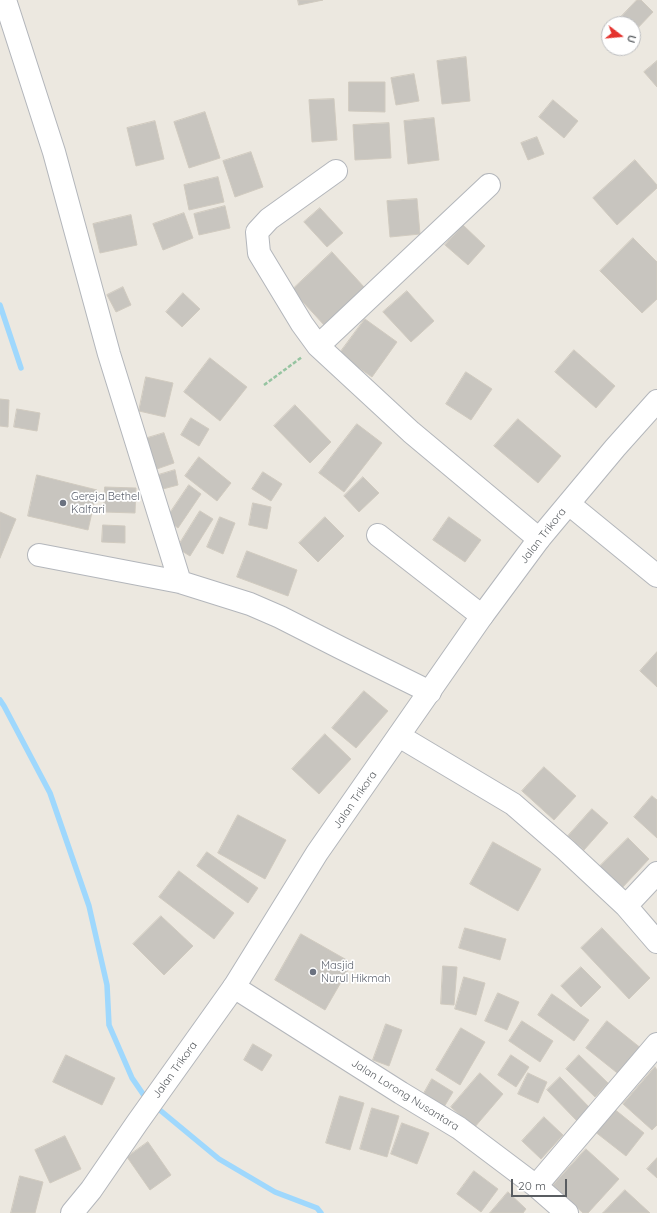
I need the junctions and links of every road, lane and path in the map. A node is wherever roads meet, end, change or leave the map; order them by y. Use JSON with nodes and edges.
{"nodes":[{"id":1,"x":5,"y":0,"type":"edge"},
{"id":2,"x":336,"y":171,"type":"dead end"},
{"id":3,"x":489,"y":185,"type":"dead end"},
{"id":4,"x":318,"y":346,"type":"junction"},
{"id":5,"x":264,"y":385,"type":"dead end"},
{"id":6,"x":657,"y":401,"type":"edge"},
{"id":7,"x":568,"y":504,"type":"junction"},
{"id":8,"x":378,"y":535,"type":"dead end"},
{"id":9,"x":539,"y":540,"type":"junction"},
{"id":10,"x":39,"y":555,"type":"dead end"},
{"id":11,"x":657,"y":576,"type":"edge"},
{"id":12,"x":180,"y":582,"type":"junction"},
{"id":13,"x":482,"y":616,"type":"junction"},
{"id":14,"x":430,"y":692,"type":"junction"},
{"id":15,"x":399,"y":736,"type":"junction"},
{"id":16,"x":657,"y":873,"type":"edge"},
{"id":17,"x":626,"y":906,"type":"junction"},
{"id":18,"x":657,"y":942,"type":"edge"},
{"id":19,"x":234,"y":987,"type":"junction"},
{"id":20,"x":657,"y":1044,"type":"edge"},
{"id":21,"x":536,"y":1186,"type":"junction"},
{"id":22,"x":72,"y":1213,"type":"edge"},
{"id":23,"x":567,"y":1213,"type":"edge"}],
"edges":[{"from":1,"to":12,"type":"street"},
{"from":2,"to":4,"type":"street"},
{"from":3,"to":4,"type":"street"},
{"from":4,"to":5,"type":"path"},
{"from":4,"to":9,"type":"street"},
{"from":6,"to":7,"type":"street","name":"Jalan Trikora"},
{"from":7,"to":9,"type":"street","name":"Jalan Trikora"},
{"from":7,"to":11,"type":"street"},
{"from":8,"to":13,"type":"street"},
{"from":9,"to":13,"type":"street","name":"Jalan Trikora"},
{"from":10,"to":12,"type":"street"},
{"from":12,"to":14,"type":"street"},
{"from":13,"to":14,"type":"street","name":"Jalan Trikora"},
{"from":14,"to":15,"type":"street","name":"Jalan Trikora"},
{"from":15,"to":17,"type":"street"},
{"from":15,"to":19,"type":"street","name":"Jalan Trikora"},
{"from":16,"to":17,"type":"street"},
{"from":17,"to":18,"type":"street"},
{"from":19,"to":21,"type":"street","name":"Jalan Lorong Nusantara"},
{"from":19,"to":22,"type":"street","name":"Jalan Trikora"},
{"from":20,"to":21,"type":"street"},
{"from":21,"to":23,"type":"street","name":"Jalan Lorong Nusantara"}]}
